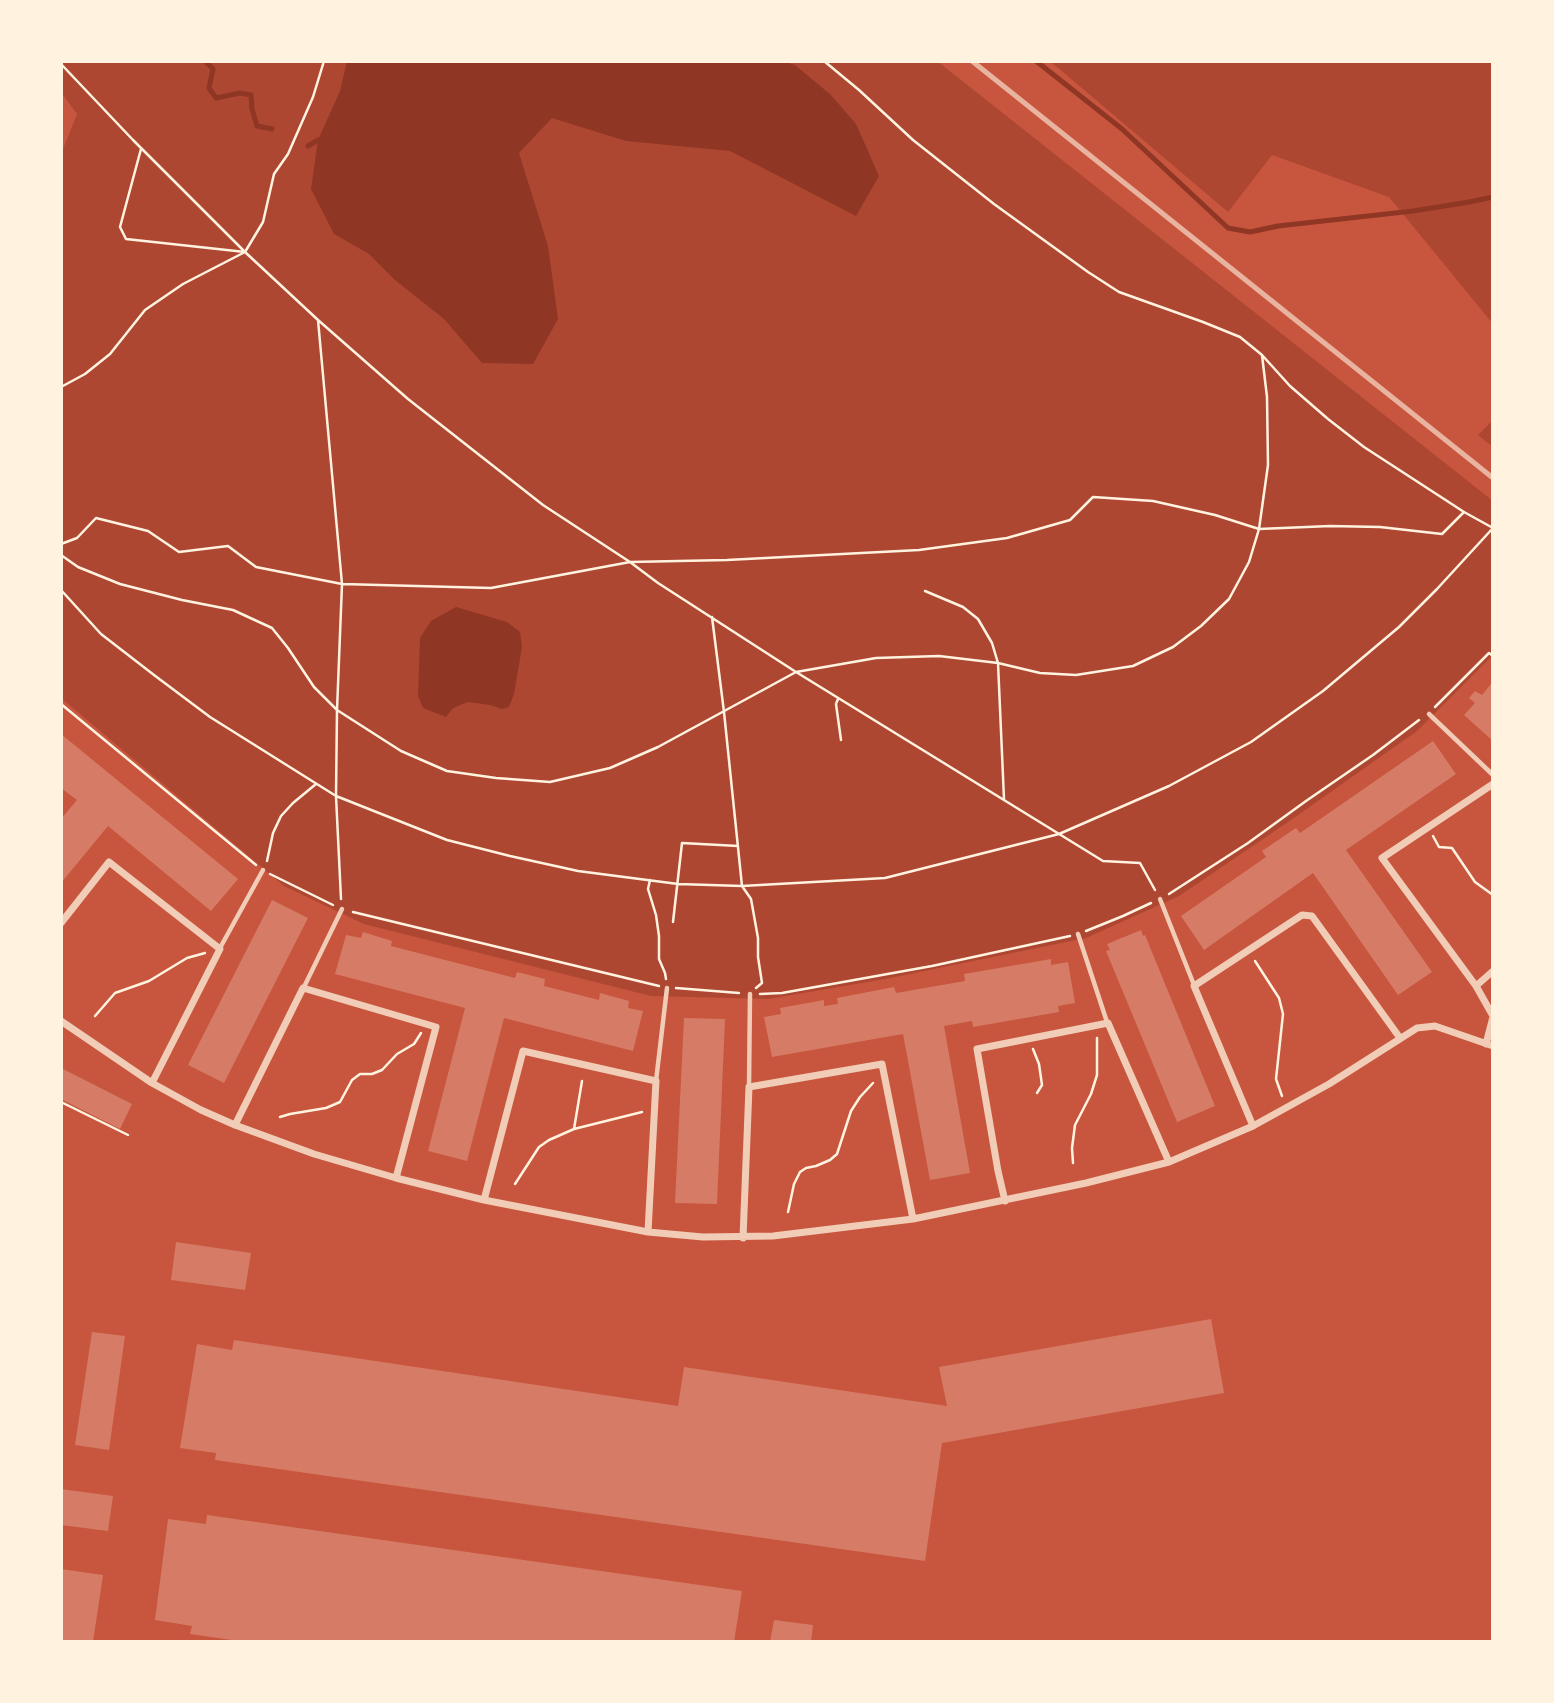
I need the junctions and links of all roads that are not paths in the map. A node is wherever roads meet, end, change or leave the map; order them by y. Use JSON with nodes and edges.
{"nodes":[{"id":1,"x":1429,"y":714,"type":"road end"},
{"id":2,"x":1493,"y":775,"type":"edge"},
{"id":3,"x":1493,"y":784,"type":"edge"},
{"id":4,"x":263,"y":870,"type":"road end"},
{"id":5,"x":1160,"y":899,"type":"road end"},
{"id":6,"x":342,"y":909,"type":"road end"},
{"id":7,"x":61,"y":923,"type":"edge"},
{"id":8,"x":1078,"y":934,"type":"road end"},
{"id":9,"x":220,"y":949,"type":"junction"},
{"id":10,"x":1493,"y":971,"type":"edge"},
{"id":11,"x":1194,"y":986,"type":"junction"},
{"id":12,"x":1476,"y":986,"type":"junction"},
{"id":13,"x":303,"y":988,"type":"junction"},
{"id":14,"x":667,"y":988,"type":"road end"},
{"id":15,"x":750,"y":994,"type":"road end"},
{"id":16,"x":1493,"y":1016,"type":"edge"},
{"id":17,"x":61,"y":1021,"type":"edge"},
{"id":18,"x":1108,"y":1023,"type":"junction"},
{"id":19,"x":1400,"y":1038,"type":"junction"},
{"id":20,"x":1489,"y":1045,"type":"edge"},
{"id":21,"x":656,"y":1081,"type":"junction"},
{"id":22,"x":152,"y":1083,"type":"junction"},
{"id":23,"x":749,"y":1087,"type":"junction"},
{"id":24,"x":235,"y":1125,"type":"junction"},
{"id":25,"x":1253,"y":1126,"type":"junction"},
{"id":26,"x":1169,"y":1162,"type":"junction"},
{"id":27,"x":396,"y":1178,"type":"junction"},
{"id":28,"x":484,"y":1200,"type":"junction"},
{"id":29,"x":1005,"y":1201,"type":"junction"},
{"id":30,"x":913,"y":1219,"type":"junction"},
{"id":31,"x":648,"y":1232,"type":"junction"},
{"id":32,"x":743,"y":1238,"type":"junction"}],
"edges":[{"from":1,"to":2,"type":"lane"},
{"from":3,"to":12,"type":"street"},
{"from":4,"to":9,"type":"lane"},
{"from":5,"to":11,"type":"lane"},
{"from":6,"to":13,"type":"lane"},
{"from":7,"to":9,"type":"street"},
{"from":8,"to":18,"type":"lane"},
{"from":9,"to":22,"type":"street"},
{"from":10,"to":12,"type":"street"},
{"from":11,"to":19,"type":"street"},
{"from":11,"to":25,"type":"street"},
{"from":12,"to":16,"type":"street"},
{"from":13,"to":24,"type":"street"},
{"from":13,"to":27,"type":"street"},
{"from":14,"to":21,"type":"lane"},
{"from":15,"to":23,"type":"lane"},
{"from":16,"to":20,"type":"street"},
{"from":17,"to":22,"type":"street"},
{"from":18,"to":26,"type":"street"},
{"from":18,"to":29,"type":"street"},
{"from":19,"to":20,"type":"street"},
{"from":19,"to":25,"type":"street"},
{"from":21,"to":28,"type":"street"},
{"from":21,"to":31,"type":"street"},
{"from":22,"to":24,"type":"street"},
{"from":23,"to":30,"type":"street"},
{"from":23,"to":32,"type":"street"},
{"from":24,"to":27,"type":"street"},
{"from":25,"to":26,"type":"street"},
{"from":26,"to":29,"type":"street"},
{"from":27,"to":28,"type":"street"},
{"from":28,"to":31,"type":"street"},
{"from":29,"to":30,"type":"street"},
{"from":30,"to":32,"type":"street"},
{"from":31,"to":32,"type":"street"}]}
